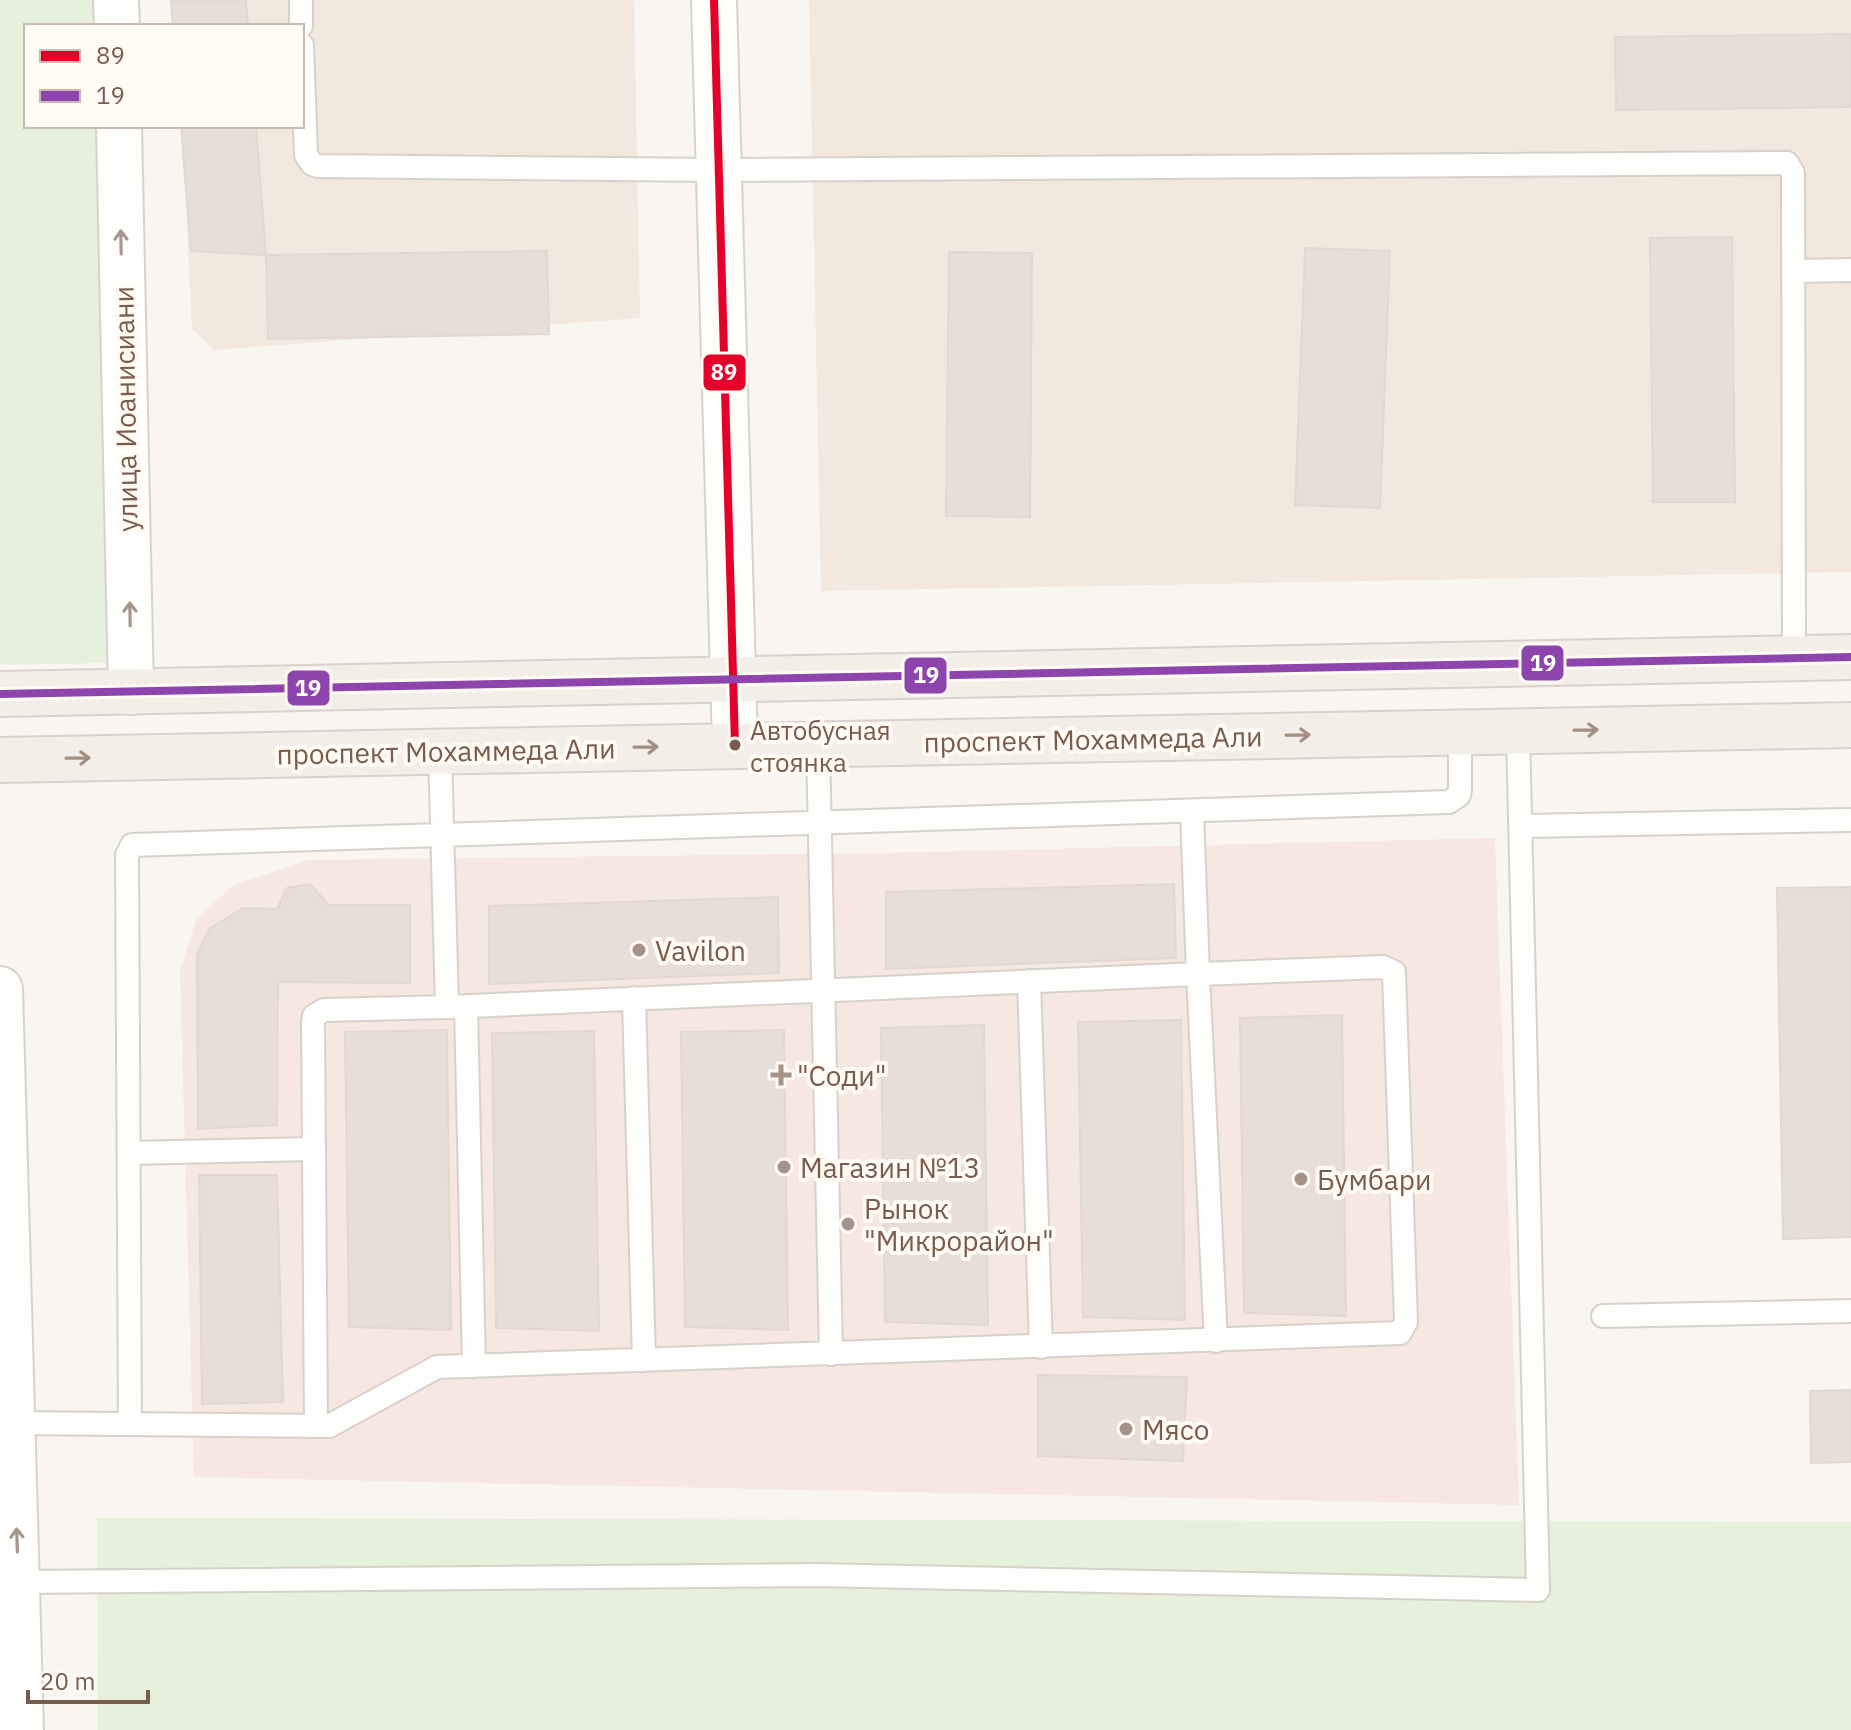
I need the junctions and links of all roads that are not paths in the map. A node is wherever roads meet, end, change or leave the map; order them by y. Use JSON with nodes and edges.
{"nodes":[{"id":1,"x":116,"y":0,"type":"edge"},
{"id":2,"x":301,"y":0,"type":"edge"},
{"id":3,"x":714,"y":0,"type":"edge"},
{"id":4,"x":117,"y":24,"type":"edge"},
{"id":5,"x":301,"y":24,"type":"edge"},
{"id":6,"x":304,"y":100,"type":"edge"},
{"id":7,"x":119,"y":128,"type":"edge"},
{"id":8,"x":719,"y":170,"type":"junction"},
{"id":9,"x":1851,"y":270,"type":"edge"},
{"id":10,"x":1793,"y":271,"type":"junction"},
{"id":11,"x":1794,"y":657,"type":"junction"},
{"id":12,"x":1851,"y":657,"type":"edge"},
{"id":13,"x":733,"y":677,"type":"junction"},
{"id":14,"x":131,"y":692,"type":"junction"},
{"id":15,"x":0,"y":694,"type":"edge"},
{"id":16,"x":1851,"y":725,"type":"edge"},
{"id":17,"x":1518,"y":731,"type":"junction"},
{"id":18,"x":1460,"y":732,"type":"junction"},
{"id":19,"x":818,"y":744,"type":"junction"},
{"id":20,"x":735,"y":745,"type":"junction"},
{"id":21,"x":440,"y":751,"type":"junction"},
{"id":22,"x":0,"y":760,"type":"edge"},
{"id":23,"x":1192,"y":812,"type":"junction"},
{"id":24,"x":1851,"y":820,"type":"edge"},
{"id":25,"x":819,"y":822,"type":"junction"},
{"id":26,"x":1520,"y":826,"type":"junction"},
{"id":27,"x":442,"y":833,"type":"junction"},
{"id":28,"x":1198,"y":974,"type":"junction"},
{"id":29,"x":1029,"y":981,"type":"junction"},
{"id":30,"x":0,"y":989,"type":"edge"},
{"id":31,"x":823,"y":990,"type":"junction"},
{"id":32,"x":634,"y":998,"type":"junction"},
{"id":33,"x":456,"y":1006,"type":"junction"},
{"id":34,"x":313,"y":1149,"type":"junction"},
{"id":35,"x":129,"y":1153,"type":"junction"},
{"id":36,"x":1851,"y":1311,"type":"edge"},
{"id":37,"x":1603,"y":1316,"type":"dead end"},
{"id":38,"x":1216,"y":1341,"type":"junction"},
{"id":39,"x":1041,"y":1347,"type":"junction"},
{"id":40,"x":831,"y":1354,"type":"junction"},
{"id":41,"x":644,"y":1360,"type":"junction"},
{"id":42,"x":474,"y":1366,"type":"junction"},
{"id":43,"x":13,"y":1423,"type":"junction"},
{"id":44,"x":130,"y":1424,"type":"junction"},
{"id":45,"x":316,"y":1426,"type":"junction"},
{"id":46,"x":18,"y":1582,"type":"junction"},
{"id":47,"x":21,"y":1730,"type":"edge"}],
"edges":[{"from":1,"to":4,"type":"street"},
{"from":2,"to":5,"type":"lane"},
{"from":3,"to":8,"type":"street"},
{"from":6,"to":8,"type":"lane"},
{"from":14,"to":7,"type":"street","name":"улица Иоанисиани","one_way":true},
{"from":8,"to":10,"type":"lane"},
{"from":8,"to":13,"type":"street"},
{"from":9,"to":10,"type":"lane"},
{"from":10,"to":11,"type":"lane"},
{"from":11,"to":12,"type":"main road"},
{"from":11,"to":13,"type":"main road"},
{"from":13,"to":14,"type":"main road"},
{"from":13,"to":20,"type":"street"},
{"from":14,"to":15,"type":"main road"},
{"from":17,"to":16,"type":"main road","name":"проспект Мохаммеда Али","one_way":true},
{"from":17,"to":18,"type":"main road","name":"проспект Мохаммеда Али"},
{"from":17,"to":26,"type":"lane"},
{"from":19,"to":18,"type":"main road","name":"проспект Мохаммеда Али","one_way":true},
{"from":18,"to":23,"type":"lane"},
{"from":19,"to":20,"type":"main road","name":"проспект Мохаммеда Али"},
{"from":19,"to":25,"type":"lane"},
{"from":21,"to":20,"type":"main road","name":"проспект Мохаммеда Али","one_way":true},
{"from":22,"to":21,"type":"main road","name":"проспект Мохаммеда Али","one_way":true},
{"from":21,"to":27,"type":"lane"},
{"from":23,"to":25,"type":"lane"},
{"from":23,"to":28,"type":"lane"},
{"from":24,"to":26,"type":"lane"},
{"from":25,"to":27,"type":"lane"},
{"from":25,"to":31,"type":"lane"},
{"from":26,"to":46,"type":"lane"},
{"from":27,"to":33,"type":"lane"},
{"from":27,"to":35,"type":"lane"},
{"from":28,"to":29,"type":"lane"},
{"from":28,"to":38,"type":"lane"},
{"from":28,"to":38,"type":"lane"},
{"from":29,"to":31,"type":"lane"},
{"from":29,"to":39,"type":"lane"},
{"from":30,"to":43,"type":"street"},
{"from":31,"to":32,"type":"lane"},
{"from":31,"to":40,"type":"lane"},
{"from":32,"to":33,"type":"lane"},
{"from":32,"to":41,"type":"lane"},
{"from":33,"to":34,"type":"lane"},
{"from":33,"to":42,"type":"lane"},
{"from":34,"to":35,"type":"lane"},
{"from":34,"to":45,"type":"lane"},
{"from":35,"to":44,"type":"lane"},
{"from":36,"to":37,"type":"lane"},
{"from":38,"to":39,"type":"lane"},
{"from":39,"to":40,"type":"lane"},
{"from":40,"to":41,"type":"lane"},
{"from":41,"to":42,"type":"lane"},
{"from":42,"to":45,"type":"lane"},
{"from":43,"to":44,"type":"lane"},
{"from":46,"to":43,"type":"street","one_way":true},
{"from":44,"to":45,"type":"lane"},
{"from":46,"to":47,"type":"street"}]}
